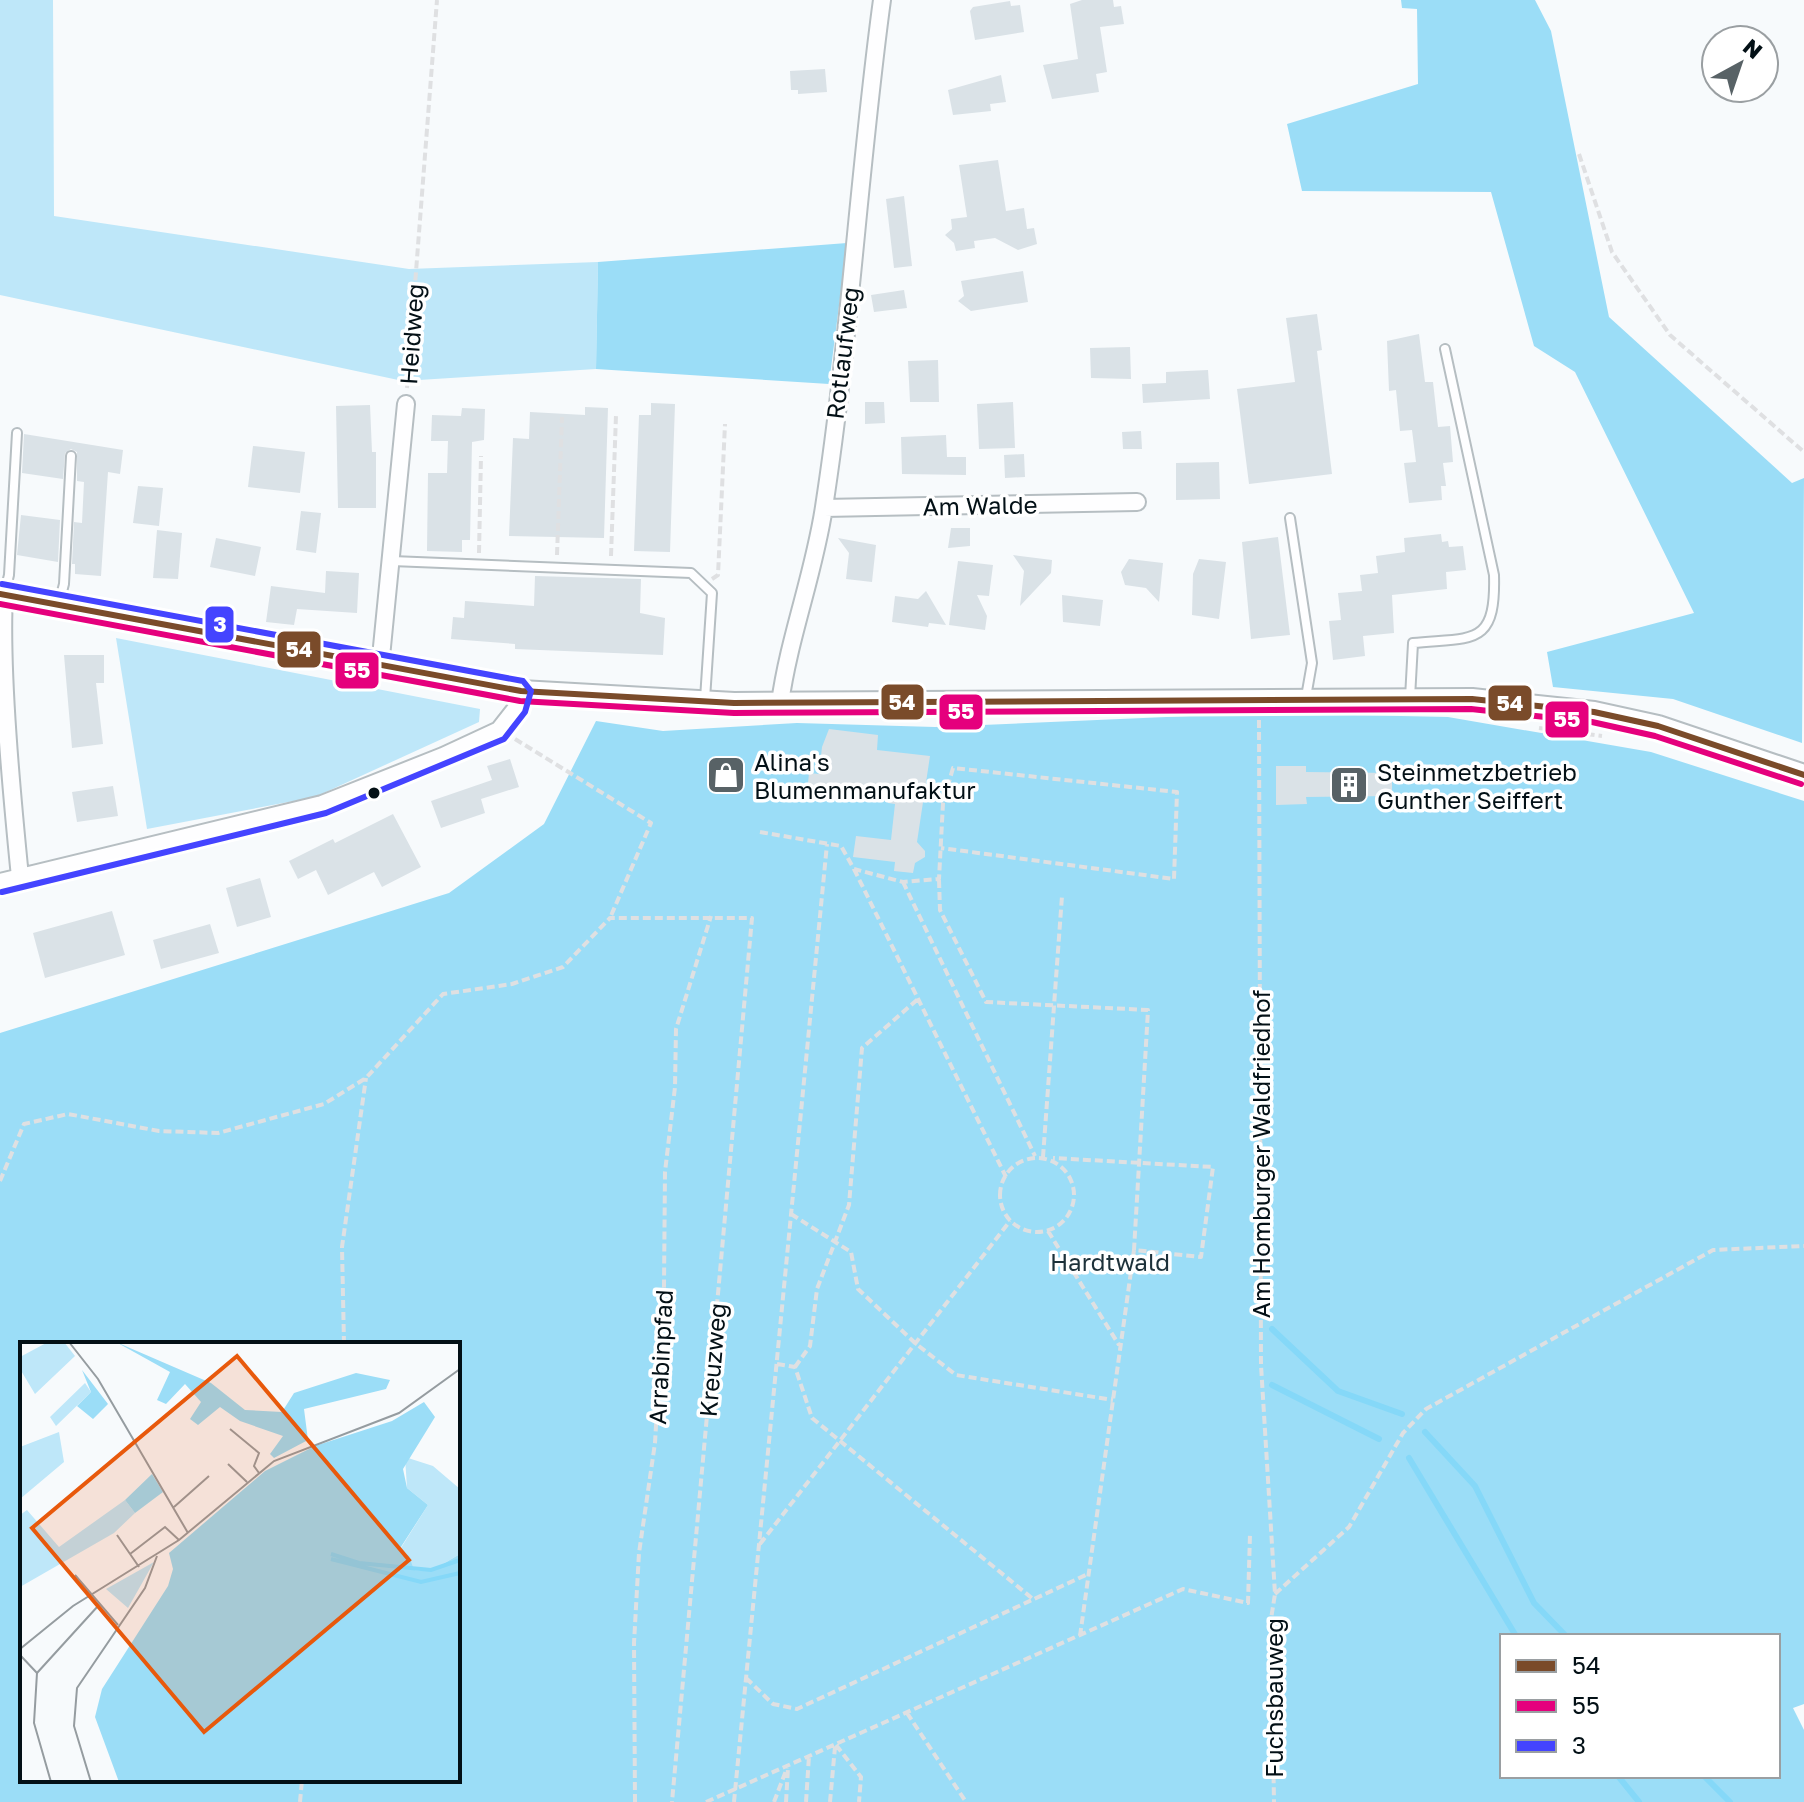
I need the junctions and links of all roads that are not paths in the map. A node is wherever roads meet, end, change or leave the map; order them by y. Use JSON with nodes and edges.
{"nodes":[{"id":1,"x":882,"y":0,"type":"edge"},
{"id":2,"x":1445,"y":349,"type":"dead end"},
{"id":3,"x":406,"y":404,"type":"road end"},
{"id":4,"x":17,"y":433,"type":"dead end"},
{"id":5,"x":71,"y":456,"type":"dead end"},
{"id":6,"x":1137,"y":502,"type":"dead end"},
{"id":7,"x":824,"y":508,"type":"junction"},
{"id":8,"x":1290,"y":518,"type":"dead end"},
{"id":9,"x":392,"y":561,"type":"junction"},
{"id":10,"x":2,"y":594,"type":"edge"},
{"id":11,"x":58,"y":606,"type":"junction"},
{"id":12,"x":380,"y":667,"type":"junction"},
{"id":13,"x":0,"y":689,"type":"edge"},
{"id":14,"x":521,"y":691,"type":"junction"},
{"id":15,"x":1306,"y":698,"type":"junction"},
{"id":16,"x":1410,"y":699,"type":"junction"},
{"id":17,"x":704,"y":703,"type":"junction"},
{"id":18,"x":780,"y":703,"type":"junction"},
{"id":19,"x":1804,"y":775,"type":"edge"},
{"id":20,"x":20,"y":877,"type":"junction"},
{"id":21,"x":0,"y":882,"type":"edge"}],
"edges":[{"from":1,"to":7,"type":"street","name":"Rotlaufweg"},
{"from":2,"to":16,"type":"lane"},
{"from":3,"to":9,"type":"street","name":"Heidweg"},
{"from":4,"to":10,"type":"lane"},
{"from":5,"to":11,"type":"lane"},
{"from":6,"to":7,"type":"street","name":"Am Walde"},
{"from":7,"to":18,"type":"street","name":"Rotlaufweg"},
{"from":8,"to":15,"type":"lane"},
{"from":9,"to":12,"type":"street","name":"Heidweg"},
{"from":9,"to":17,"type":"lane"},
{"from":10,"to":11,"type":"street"},
{"from":10,"to":13,"type":"street"},
{"from":11,"to":12,"type":"street"},
{"from":12,"to":14,"type":"street"},
{"from":13,"to":20,"type":"street"},
{"from":14,"to":17,"type":"street"},
{"from":14,"to":20,"type":"street"},
{"from":15,"to":16,"type":"street"},
{"from":15,"to":18,"type":"street"},
{"from":16,"to":19,"type":"street"},
{"from":17,"to":18,"type":"street"},
{"from":20,"to":21,"type":"street"}]}
